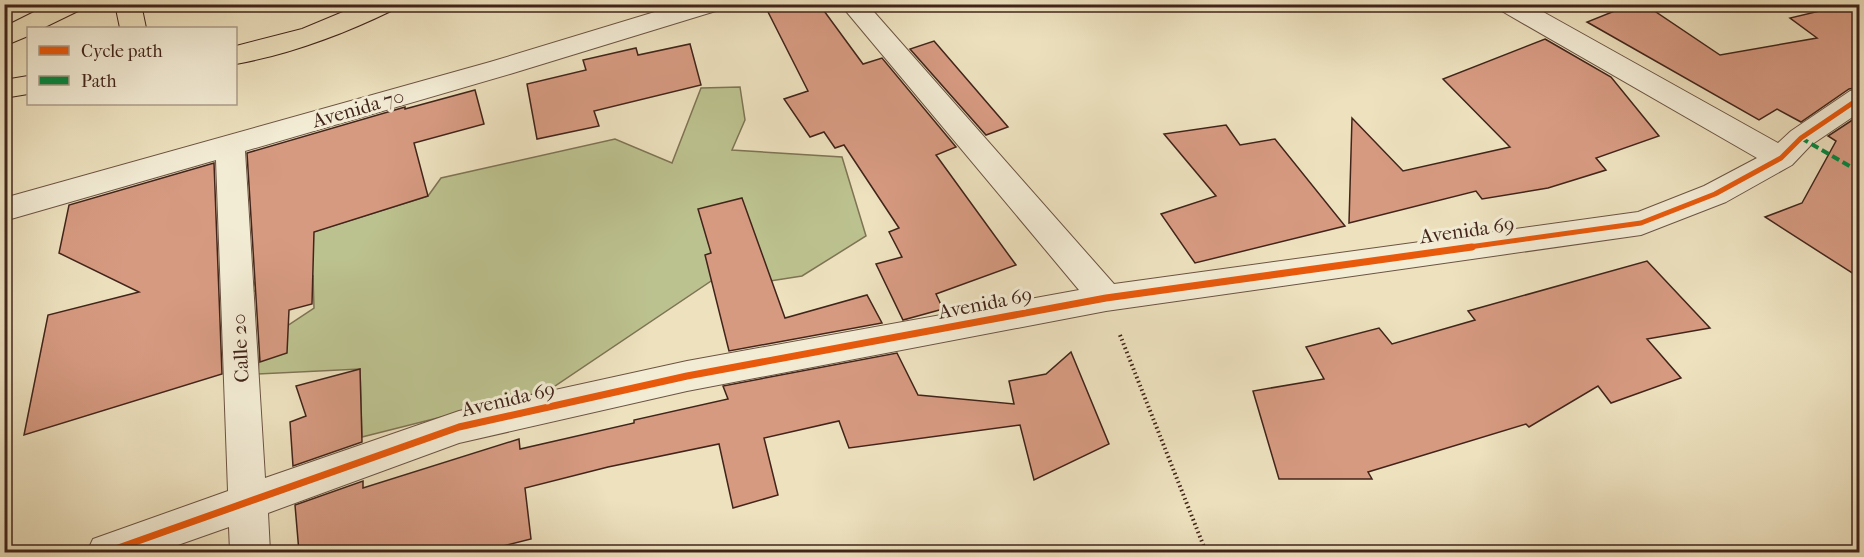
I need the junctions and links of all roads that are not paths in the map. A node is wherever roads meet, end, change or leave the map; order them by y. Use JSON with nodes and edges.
{"nodes":[{"id":1,"x":71,"y":4,"type":"edge"},
{"id":2,"x":128,"y":4,"type":"edge"},
{"id":3,"x":384,"y":4,"type":"edge"},
{"id":4,"x":711,"y":4,"type":"edge"},
{"id":5,"x":853,"y":4,"type":"edge"},
{"id":6,"x":1509,"y":4,"type":"edge"},
{"id":7,"x":133,"y":27,"type":"edge"},
{"id":8,"x":4,"y":38,"type":"edge"},
{"id":9,"x":237,"y":55,"type":"edge"},
{"id":10,"x":27,"y":85,"type":"edge"},
{"id":11,"x":4,"y":88,"type":"edge"},
{"id":12,"x":1860,"y":98,"type":"edge"},
{"id":13,"x":230,"y":144,"type":"junction"},
{"id":14,"x":1781,"y":158,"type":"junction"},
{"id":15,"x":4,"y":210,"type":"edge"},
{"id":16,"x":1106,"y":298,"type":"junction"},
{"id":17,"x":248,"y":502,"type":"junction"},
{"id":18,"x":107,"y":552,"type":"edge"},
{"id":19,"x":250,"y":552,"type":"edge"}],
"edges":[{"from":1,"to":8,"type":"highway"},
{"from":2,"to":7,"type":"highway"},
{"from":3,"to":9,"type":"highway"},
{"from":4,"to":13,"type":"street","name":"Avenida 70"},
{"from":5,"to":16,"type":"street"},
{"from":6,"to":14,"type":"street"},
{"from":10,"to":11,"type":"highway"},
{"from":12,"to":14,"type":"street","name":"Avenida 69"},
{"from":13,"to":15,"type":"street","name":"Avenida 70"},
{"from":13,"to":17,"type":"street","name":"Calle 20"},
{"from":14,"to":16,"type":"street","name":"Avenida 69"},
{"from":16,"to":17,"type":"street","name":"Avenida 69"},
{"from":17,"to":18,"type":"street","name":"Avenida 69"},
{"from":17,"to":19,"type":"street","name":"Calle 20"}]}
